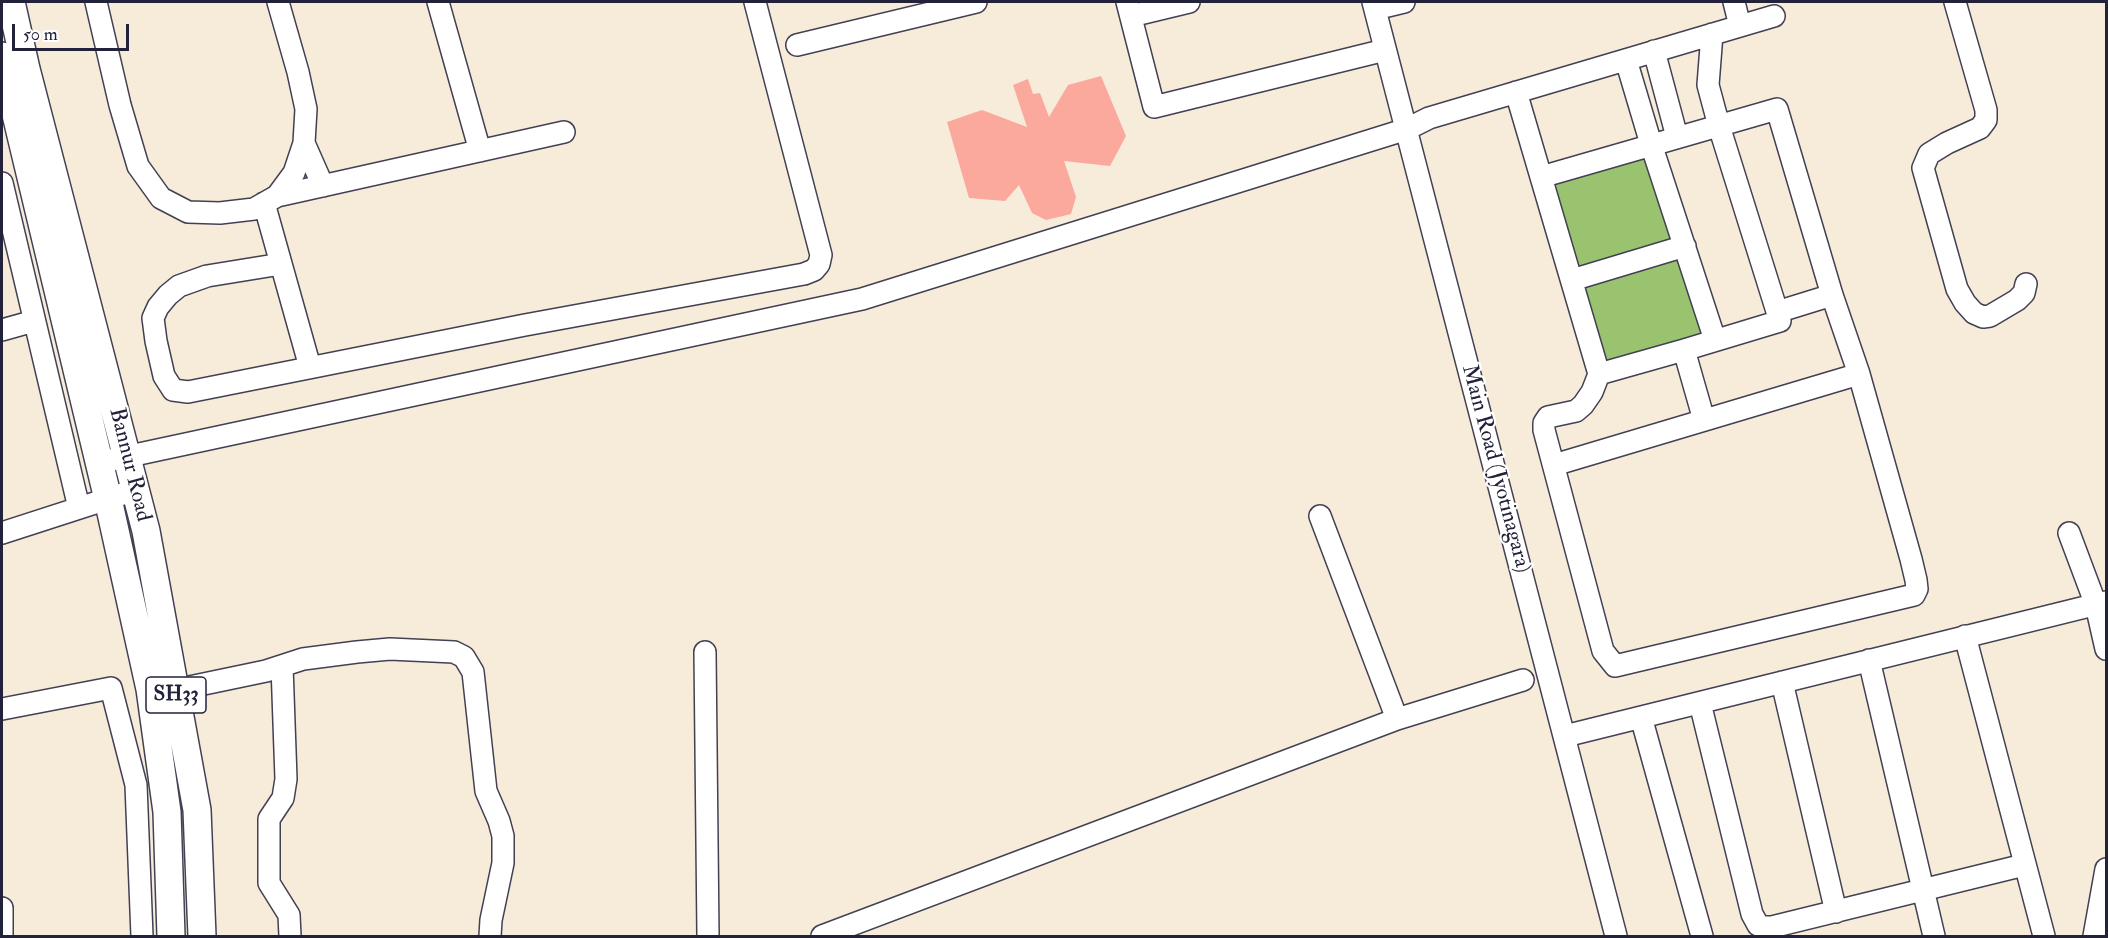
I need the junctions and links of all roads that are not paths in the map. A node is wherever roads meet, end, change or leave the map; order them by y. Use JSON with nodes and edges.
{"nodes":[{"id":1,"x":11,"y":2,"type":"edge"},
{"id":2,"x":96,"y":2,"type":"edge"},
{"id":3,"x":278,"y":2,"type":"edge"},
{"id":4,"x":438,"y":2,"type":"edge"},
{"id":5,"x":755,"y":2,"type":"edge"},
{"id":6,"x":976,"y":2,"type":"edge"},
{"id":7,"x":1189,"y":2,"type":"edge"},
{"id":8,"x":1404,"y":2,"type":"edge"},
{"id":9,"x":1734,"y":2,"type":"edge"},
{"id":10,"x":1955,"y":2,"type":"edge"},
{"id":11,"x":1374,"y":5,"type":"edge"},
{"id":12,"x":1129,"y":9,"type":"edge"},
{"id":13,"x":1774,"y":16,"type":"dead end"},
{"id":14,"x":1740,"y":26,"type":"junction"},
{"id":15,"x":1712,"y":34,"type":"junction"},
{"id":16,"x":797,"y":45,"type":"dead end"},
{"id":17,"x":1385,"y":50,"type":"junction"},
{"id":18,"x":1654,"y":51,"type":"junction"},
{"id":19,"x":1626,"y":60,"type":"junction"},
{"id":20,"x":3,"y":68,"type":"edge"},
{"id":21,"x":1516,"y":92,"type":"junction"},
{"id":22,"x":1719,"y":126,"type":"junction"},
{"id":23,"x":1407,"y":129,"type":"junction"},
{"id":24,"x":564,"y":132,"type":"dead end"},
{"id":25,"x":1677,"y":137,"type":"junction"},
{"id":26,"x":304,"y":143,"type":"junction"},
{"id":27,"x":1651,"y":144,"type":"junction"},
{"id":28,"x":480,"y":151,"type":"junction"},
{"id":29,"x":1541,"y":177,"type":"junction"},
{"id":30,"x":2,"y":183,"type":"edge"},
{"id":31,"x":323,"y":186,"type":"junction"},
{"id":32,"x":270,"y":200,"type":"junction"},
{"id":33,"x":1685,"y":246,"type":"junction"},
{"id":34,"x":280,"y":264,"type":"junction"},
{"id":35,"x":1572,"y":280,"type":"junction"},
{"id":36,"x":2026,"y":284,"type":"dead end"},
{"id":37,"x":1832,"y":295,"type":"junction"},
{"id":38,"x":1777,"y":312,"type":"junction"},
{"id":39,"x":34,"y":321,"type":"junction"},
{"id":40,"x":2,"y":330,"type":"edge"},
{"id":41,"x":1715,"y":340,"type":"junction"},
{"id":42,"x":1683,"y":350,"type":"junction"},
{"id":43,"x":310,"y":367,"type":"junction"},
{"id":44,"x":1599,"y":374,"type":"junction"},
{"id":45,"x":1859,"y":374,"type":"junction"},
{"id":46,"x":1704,"y":420,"type":"junction"},
{"id":47,"x":128,"y":456,"type":"junction"},
{"id":48,"x":99,"y":462,"type":"junction"},
{"id":49,"x":1554,"y":465,"type":"junction"},
{"id":50,"x":135,"y":490,"type":"junction"},
{"id":51,"x":108,"y":499,"type":"junction"},
{"id":52,"x":79,"y":508,"type":"junction"},
{"id":53,"x":1320,"y":516,"type":"dead end"},
{"id":54,"x":2,"y":533,"type":"edge"},
{"id":55,"x":2069,"y":533,"type":"dead end"},
{"id":56,"x":2101,"y":604,"type":"edge"},
{"id":57,"x":1965,"y":636,"type":"junction"},
{"id":58,"x":2106,"y":649,"type":"edge"},
{"id":59,"x":705,"y":652,"type":"dead end"},
{"id":60,"x":1869,"y":660,"type":"junction"},
{"id":61,"x":282,"y":666,"type":"junction"},
{"id":62,"x":1523,"y":680,"type":"dead end"},
{"id":63,"x":1782,"y":682,"type":"junction"},
{"id":64,"x":175,"y":690,"type":"junction"},
{"id":65,"x":1700,"y":703,"type":"junction"},
{"id":66,"x":2,"y":709,"type":"edge"},
{"id":67,"x":1641,"y":717,"type":"junction"},
{"id":68,"x":1396,"y":719,"type":"junction"},
{"id":69,"x":1565,"y":736,"type":"junction"},
{"id":70,"x":2024,"y":866,"type":"junction"},
{"id":71,"x":2106,"y":869,"type":"edge"},
{"id":72,"x":1922,"y":890,"type":"junction"},
{"id":73,"x":2103,"y":903,"type":"edge"},
{"id":74,"x":2,"y":908,"type":"edge"},
{"id":75,"x":1836,"y":912,"type":"junction"},
{"id":76,"x":2,"y":936,"type":"edge"},
{"id":77,"x":142,"y":936,"type":"edge"},
{"id":78,"x":171,"y":936,"type":"edge"},
{"id":79,"x":202,"y":936,"type":"edge"},
{"id":80,"x":290,"y":936,"type":"edge"},
{"id":81,"x":490,"y":936,"type":"edge"},
{"id":82,"x":708,"y":936,"type":"edge"},
{"id":83,"x":822,"y":936,"type":"edge"},
{"id":84,"x":1616,"y":936,"type":"edge"},
{"id":85,"x":1702,"y":936,"type":"edge"},
{"id":86,"x":1934,"y":936,"type":"edge"},
{"id":87,"x":2044,"y":936,"type":"edge"},
{"id":88,"x":2094,"y":936,"type":"edge"}],
"edges":[{"from":1,"to":47,"type":"main road","name":"Bannur Road","number":"SH33"},
{"from":2,"to":32,"type":"street"},
{"from":3,"to":26,"type":"street"},
{"from":4,"to":28,"type":"street"},
{"from":5,"to":43,"type":"street"},
{"from":6,"to":16,"type":"street"},
{"from":7,"to":12,"type":"street"},
{"from":8,"to":11,"type":"street"},
{"from":9,"to":14,"type":"street"},
{"from":10,"to":36,"type":"street"},
{"from":11,"to":17,"type":"street","name":"Main Road (Jyotinagara)"},
{"from":12,"to":17,"type":"street"},
{"from":13,"to":14,"type":"street"},
{"from":14,"to":15,"type":"street"},
{"from":15,"to":18,"type":"street"},
{"from":15,"to":22,"type":"street"},
{"from":17,"to":23,"type":"street","name":"Main Road (Jyotinagara)"},
{"from":18,"to":19,"type":"street"},
{"from":18,"to":25,"type":"street"},
{"from":19,"to":21,"type":"street"},
{"from":19,"to":27,"type":"street"},
{"from":20,"to":48,"type":"main road"},
{"from":21,"to":23,"type":"street"},
{"from":21,"to":29,"type":"street"},
{"from":22,"to":25,"type":"street"},
{"from":22,"to":37,"type":"street"},
{"from":22,"to":38,"type":"street"},
{"from":23,"to":47,"type":"street"},
{"from":23,"to":69,"type":"street","name":"Main Road (Jyotinagara)"},
{"from":24,"to":28,"type":"street"},
{"from":25,"to":27,"type":"street"},
{"from":26,"to":31,"type":"street"},
{"from":26,"to":32,"type":"street"},
{"from":27,"to":29,"type":"street"},
{"from":27,"to":33,"type":"street"},
{"from":28,"to":31,"type":"street"},
{"from":29,"to":35,"type":"street"},
{"from":30,"to":39,"type":"street"},
{"from":31,"to":32,"type":"street"},
{"from":32,"to":34,"type":"street"},
{"from":33,"to":35,"type":"street"},
{"from":33,"to":41,"type":"street"},
{"from":34,"to":43,"type":"street"},
{"from":34,"to":43,"type":"street"},
{"from":35,"to":44,"type":"street"},
{"from":37,"to":38,"type":"street"},
{"from":37,"to":45,"type":"street"},
{"from":38,"to":41,"type":"street"},
{"from":39,"to":40,"type":"street"},
{"from":39,"to":52,"type":"street"},
{"from":41,"to":42,"type":"street"},
{"from":42,"to":44,"type":"street"},
{"from":42,"to":46,"type":"street"},
{"from":44,"to":49,"type":"street"},
{"from":45,"to":46,"type":"street"},
{"from":45,"to":49,"type":"street"},
{"from":46,"to":49,"type":"street"},
{"from":47,"to":48,"type":"street"},
{"from":47,"to":50,"type":"main road","name":"Bannur Road","number":"SH33"},
{"from":48,"to":51,"type":"main road"},
{"from":50,"to":51,"type":"street"},
{"from":50,"to":64,"type":"main road","name":"Bannur Road","number":"SH33"},
{"from":51,"to":52,"type":"street"},
{"from":51,"to":78,"type":"main road"},
{"from":52,"to":54,"type":"street"},
{"from":53,"to":68,"type":"street"},
{"from":55,"to":56,"type":"street"},
{"from":56,"to":57,"type":"street"},
{"from":56,"to":58,"type":"street"},
{"from":57,"to":60,"type":"street"},
{"from":57,"to":70,"type":"street"},
{"from":59,"to":82,"type":"street"},
{"from":60,"to":63,"type":"street"},
{"from":60,"to":72,"type":"street"},
{"from":61,"to":64,"type":"street"},
{"from":61,"to":80,"type":"street"},
{"from":61,"to":81,"type":"street"},
{"from":62,"to":68,"type":"street"},
{"from":63,"to":65,"type":"street"},
{"from":63,"to":75,"type":"street"},
{"from":64,"to":79,"type":"main road","name":"Bannur Road","number":"SH33"},
{"from":65,"to":67,"type":"street"},
{"from":65,"to":75,"type":"street"},
{"from":66,"to":77,"type":"street"},
{"from":67,"to":69,"type":"street"},
{"from":67,"to":85,"type":"street"},
{"from":68,"to":83,"type":"street"},
{"from":69,"to":84,"type":"street","name":"Main Road (Jyotinagara)"},
{"from":70,"to":72,"type":"street"},
{"from":70,"to":87,"type":"street"},
{"from":71,"to":73,"type":"street"},
{"from":72,"to":75,"type":"street"},
{"from":72,"to":86,"type":"street"},
{"from":73,"to":88,"type":"street"},
{"from":74,"to":76,"type":"street"}]}
